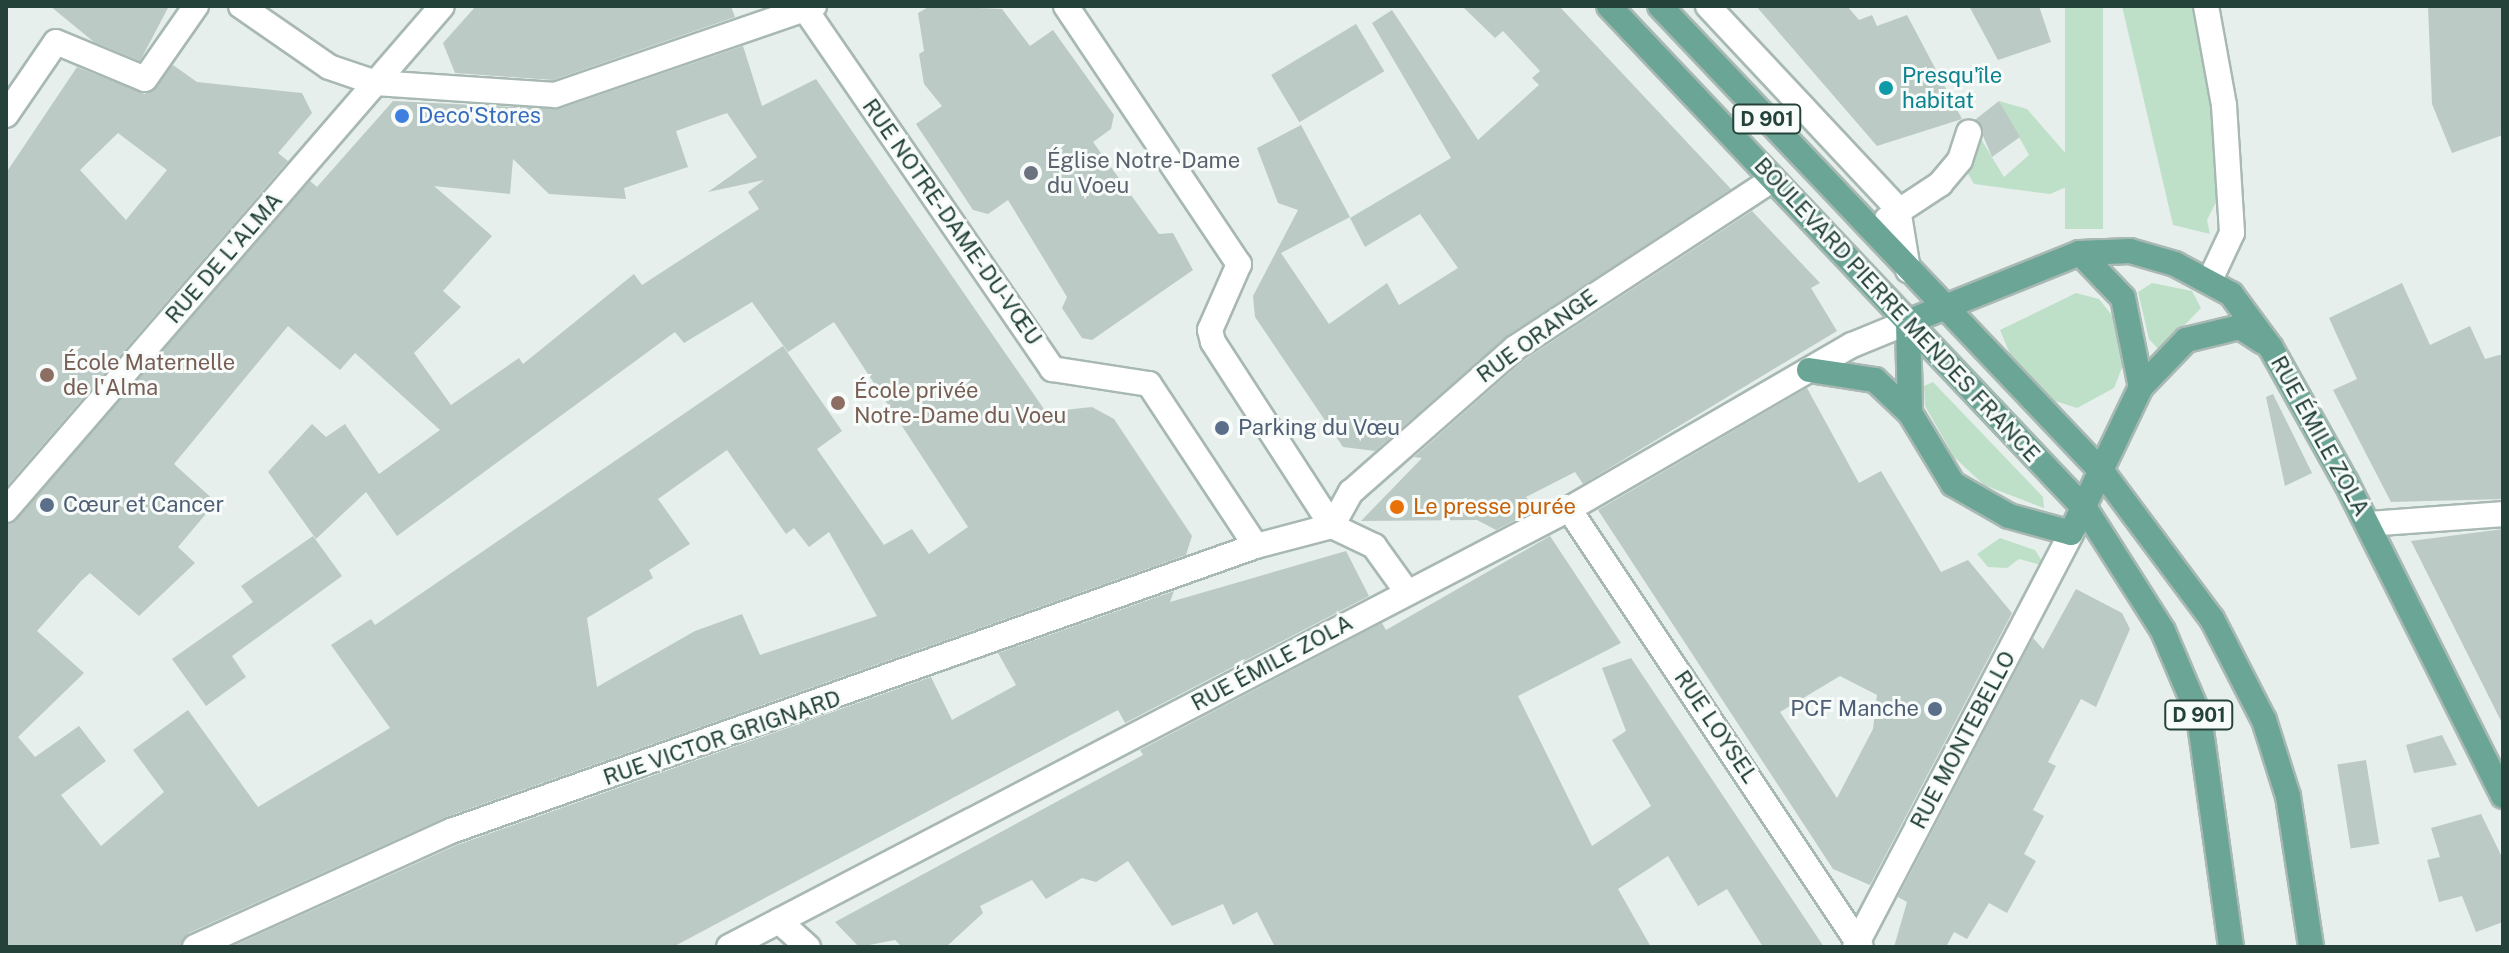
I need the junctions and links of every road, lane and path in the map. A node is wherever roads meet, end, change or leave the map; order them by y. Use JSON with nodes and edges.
{"nodes":[{"id":1,"x":196,"y":6,"type":"edge"},
{"id":2,"x":241,"y":6,"type":"edge"},
{"id":3,"x":442,"y":6,"type":"edge"},
{"id":4,"x":1066,"y":6,"type":"edge"},
{"id":5,"x":1609,"y":6,"type":"edge"},
{"id":6,"x":1660,"y":6,"type":"edge"},
{"id":7,"x":1708,"y":6,"type":"edge"},
{"id":8,"x":2206,"y":6,"type":"edge"},
{"id":9,"x":810,"y":8,"type":"edge"},
{"id":10,"x":376,"y":83,"type":"junction"},
{"id":11,"x":6,"y":115,"type":"edge"},
{"id":12,"x":1969,"y":132,"type":"dead end"},
{"id":13,"x":1773,"y":179,"type":"junction"},
{"id":14,"x":1898,"y":209,"type":"junction"},
{"id":15,"x":1874,"y":232,"type":"junction"},
{"id":16,"x":2080,"y":253,"type":"junction"},
{"id":17,"x":1908,"y":270,"type":"junction"},
{"id":18,"x":2210,"y":280,"type":"junction"},
{"id":19,"x":1943,"y":306,"type":"junction"},
{"id":20,"x":1908,"y":322,"type":"junction"},
{"id":21,"x":2271,"y":348,"type":"junction"},
{"id":22,"x":1809,"y":370,"type":"junction"},
{"id":23,"x":2141,"y":387,"type":"junction"},
{"id":24,"x":1910,"y":413,"type":"junction"},
{"id":25,"x":2103,"y":473,"type":"junction"},
{"id":26,"x":1569,"y":509,"type":"junction"},
{"id":27,"x":6,"y":510,"type":"edge"},
{"id":28,"x":2086,"y":510,"type":"junction"},
{"id":29,"x":2503,"y":514,"type":"edge"},
{"id":30,"x":2368,"y":524,"type":"junction"},
{"id":31,"x":1332,"y":526,"type":"junction"},
{"id":32,"x":2071,"y":533,"type":"junction"},
{"id":33,"x":1256,"y":546,"type":"junction"},
{"id":34,"x":1407,"y":592,"type":"junction"},
{"id":35,"x":2503,"y":796,"type":"edge"},
{"id":36,"x":779,"y":921,"type":"junction"},
{"id":37,"x":1858,"y":945,"type":"edge"},
{"id":38,"x":195,"y":947,"type":"edge"},
{"id":39,"x":729,"y":947,"type":"edge"},
{"id":40,"x":808,"y":947,"type":"edge"},
{"id":41,"x":2231,"y":947,"type":"edge"},
{"id":42,"x":2311,"y":947,"type":"edge"}],
"edges":[{"from":1,"to":11,"type":"street"},
{"from":2,"to":10,"type":"street"},
{"from":3,"to":10,"type":"street","name":"RUE DE L'ALMA"},
{"from":4,"to":31,"type":"street"},
{"from":5,"to":13,"type":"main road","name":"BOULEVARD PIERRE MENDES FRANCE","number":"D 901"},
{"from":6,"to":15,"type":"main road","name":"BOULEVARD PIERRE MENDES FRANCE","number":"D 901"},
{"from":7,"to":14,"type":"street"},
{"from":8,"to":18,"type":"street"},
{"from":9,"to":10,"type":"street"},
{"from":9,"to":33,"type":"street","name":"RUE NOTRE-DAME-DU-VŒU"},
{"from":10,"to":27,"type":"street","name":"RUE DE L'ALMA"},
{"from":12,"to":14,"type":"street"},
{"from":13,"to":20,"type":"main road","name":"BOULEVARD PIERRE MENDES FRANCE","number":"D 901"},
{"from":13,"to":31,"type":"street","name":"RUE ORANGE"},
{"from":14,"to":15,"type":"street"},
{"from":14,"to":17,"type":"street","name":"BOULEVARD PIERRE MENDES FRANCE"},
{"from":15,"to":17,"type":"main road","name":"BOULEVARD PIERRE MENDES FRANCE","number":"D 901"},
{"from":16,"to":18,"type":"main road"},
{"from":16,"to":19,"type":"main road"},
{"from":16,"to":23,"type":"main road"},
{"from":17,"to":19,"type":"main road","name":"BOULEVARD PIERRE MENDES FRANCE","number":"D 901"},
{"from":18,"to":21,"type":"main road","name":"RUE ÉMILE ZOLA"},
{"from":19,"to":20,"type":"main road"},
{"from":19,"to":25,"type":"main road","name":"BOULEVARD PIERRE MENDES FRANCE","number":"D 901"},
{"from":20,"to":22,"type":"street","name":"RUE ÉMILE ZOLA"},
{"from":20,"to":24,"type":"main road"},
{"from":20,"to":28,"type":"main road","name":"BOULEVARD PIERRE MENDES FRANCE","number":"D 901"},
{"from":21,"to":23,"type":"main road"},
{"from":21,"to":30,"type":"main road","name":"RUE ÉMILE ZOLA"},
{"from":22,"to":24,"type":"main road"},
{"from":22,"to":26,"type":"street","name":"RUE ÉMILE ZOLA"},
{"from":23,"to":25,"type":"main road"},
{"from":24,"to":32,"type":"main road"},
{"from":25,"to":28,"type":"main road"},
{"from":25,"to":42,"type":"main road","name":"BOULEVARD PIERRE MENDES FRANCE","number":"D 901"},
{"from":26,"to":34,"type":"street","name":"RUE ÉMILE ZOLA"},
{"from":26,"to":37,"type":"street","name":"RUE LOYSEL"},
{"from":28,"to":32,"type":"main road"},
{"from":28,"to":41,"type":"main road","number":"D 901"},
{"from":29,"to":30,"type":"street"},
{"from":30,"to":35,"type":"main road","name":"RUE ÉMILE ZOLA"},
{"from":31,"to":33,"type":"street"},
{"from":31,"to":34,"type":"street"},
{"from":32,"to":37,"type":"street","name":"RUE MONTEBELLO"},
{"from":33,"to":38,"type":"street","name":"RUE VICTOR GRIGNARD"},
{"from":34,"to":36,"type":"street","name":"RUE ÉMILE ZOLA"},
{"from":36,"to":39,"type":"street","name":"RUE ÉMILE ZOLA"},
{"from":36,"to":40,"type":"street"}]}
